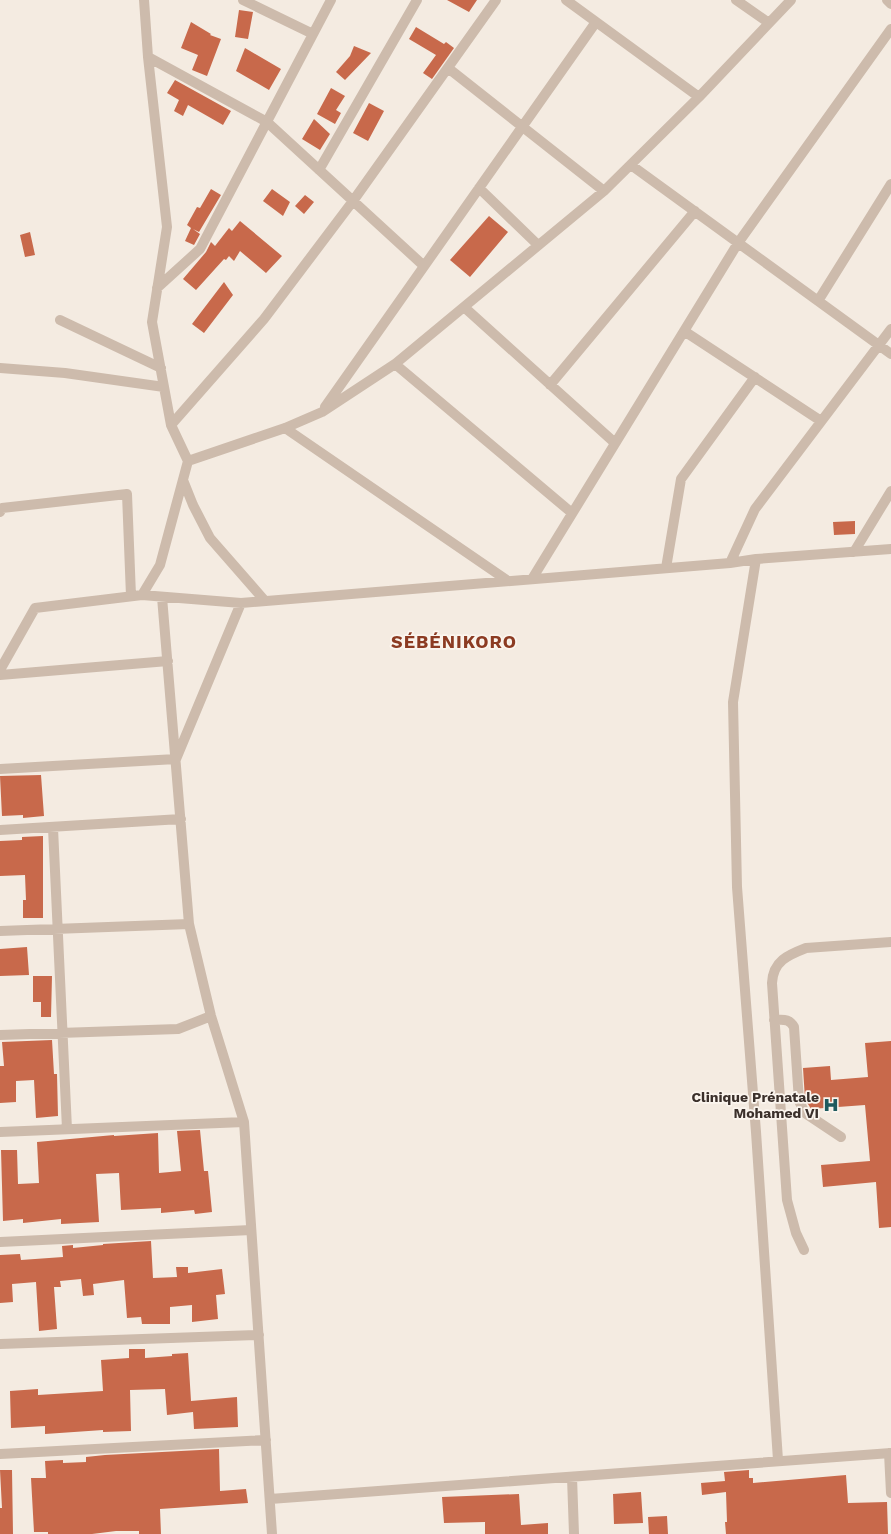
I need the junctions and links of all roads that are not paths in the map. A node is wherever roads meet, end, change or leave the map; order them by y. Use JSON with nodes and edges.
{"nodes":[{"id":1,"x":144,"y":0,"type":"edge"},
{"id":2,"x":243,"y":0,"type":"edge"},
{"id":3,"x":331,"y":0,"type":"edge"},
{"id":4,"x":417,"y":0,"type":"edge"},
{"id":5,"x":496,"y":0,"type":"edge"},
{"id":6,"x":566,"y":0,"type":"edge"},
{"id":7,"x":736,"y":0,"type":"edge"},
{"id":8,"x":791,"y":0,"type":"edge"},
{"id":9,"x":887,"y":0,"type":"edge"},
{"id":10,"x":891,"y":4,"type":"edge"},
{"id":11,"x":596,"y":22,"type":"junction"},
{"id":12,"x":769,"y":23,"type":"junction"},
{"id":13,"x":891,"y":29,"type":"edge"},
{"id":14,"x":313,"y":34,"type":"junction"},
{"id":15,"x":148,"y":57,"type":"junction"},
{"id":16,"x":448,"y":68,"type":"junction"},
{"id":17,"x":699,"y":98,"type":"junction"},
{"id":18,"x":267,"y":122,"type":"junction"},
{"id":19,"x":522,"y":127,"type":"junction"},
{"id":20,"x":631,"y":164,"type":"junction"},
{"id":21,"x":319,"y":170,"type":"junction"},
{"id":22,"x":891,"y":184,"type":"edge"},
{"id":23,"x":479,"y":188,"type":"junction"},
{"id":24,"x":604,"y":191,"type":"junction"},
{"id":25,"x":353,"y":201,"type":"junction"},
{"id":26,"x":695,"y":211,"type":"junction"},
{"id":27,"x":738,"y":243,"type":"junction"},
{"id":28,"x":538,"y":245,"type":"junction"},
{"id":29,"x":424,"y":266,"type":"junction"},
{"id":30,"x":157,"y":288,"type":"junction"},
{"id":31,"x":818,"y":300,"type":"junction"},
{"id":32,"x":464,"y":307,"type":"junction"},
{"id":33,"x":60,"y":320,"type":"dead end"},
{"id":34,"x":891,"y":329,"type":"edge"},
{"id":35,"x":684,"y":330,"type":"junction"},
{"id":36,"x":879,"y":345,"type":"junction"},
{"id":37,"x":891,"y":354,"type":"edge"},
{"id":38,"x":395,"y":364,"type":"junction"},
{"id":39,"x":0,"y":368,"type":"edge"},
{"id":40,"x":161,"y":368,"type":"junction"},
{"id":41,"x":755,"y":378,"type":"junction"},
{"id":42,"x":550,"y":385,"type":"junction"},
{"id":43,"x":164,"y":387,"type":"junction"},
{"id":44,"x":322,"y":412,"type":"junction"},
{"id":45,"x":821,"y":421,"type":"junction"},
{"id":46,"x":171,"y":425,"type":"junction"},
{"id":47,"x":285,"y":428,"type":"junction"},
{"id":48,"x":615,"y":443,"type":"junction"},
{"id":49,"x":188,"y":461,"type":"junction"},
{"id":50,"x":183,"y":480,"type":"junction"},
{"id":51,"x":891,"y":491,"type":"edge"},
{"id":52,"x":0,"y":512,"type":"edge"},
{"id":53,"x":572,"y":513,"type":"junction"},
{"id":54,"x":891,"y":549,"type":"edge"},
{"id":55,"x":854,"y":552,"type":"junction"},
{"id":56,"x":756,"y":559,"type":"junction"},
{"id":57,"x":730,"y":562,"type":"junction"},
{"id":58,"x":666,"y":568,"type":"junction"},
{"id":59,"x":532,"y":579,"type":"junction"},
{"id":60,"x":508,"y":581,"type":"junction"},
{"id":61,"x":137,"y":596,"type":"junction"},
{"id":62,"x":162,"y":597,"type":"junction"},
{"id":63,"x":265,"y":601,"type":"junction"},
{"id":64,"x":240,"y":603,"type":"junction"},
{"id":65,"x":168,"y":661,"type":"junction"},
{"id":66,"x":1,"y":664,"type":"edge"},
{"id":67,"x":0,"y":675,"type":"edge"},
{"id":68,"x":176,"y":759,"type":"junction"},
{"id":69,"x":0,"y":769,"type":"edge"},
{"id":70,"x":181,"y":819,"type":"junction"},
{"id":71,"x":53,"y":828,"type":"junction"},
{"id":72,"x":0,"y":830,"type":"edge"},
{"id":73,"x":189,"y":924,"type":"junction"},
{"id":74,"x":58,"y":929,"type":"junction"},
{"id":75,"x":0,"y":931,"type":"edge"},
{"id":76,"x":891,"y":942,"type":"edge"},
{"id":77,"x":211,"y":1016,"type":"junction"},
{"id":78,"x":774,"y":1020,"type":"junction"},
{"id":79,"x":62,"y":1032,"type":"junction"},
{"id":80,"x":0,"y":1035,"type":"edge"},
{"id":81,"x":244,"y":1122,"type":"junction"},
{"id":82,"x":67,"y":1129,"type":"junction"},
{"id":83,"x":0,"y":1132,"type":"edge"},
{"id":84,"x":841,"y":1137,"type":"dead end"},
{"id":85,"x":252,"y":1230,"type":"junction"},
{"id":86,"x":0,"y":1242,"type":"edge"},
{"id":87,"x":804,"y":1250,"type":"dead end"},
{"id":88,"x":259,"y":1335,"type":"junction"},
{"id":89,"x":0,"y":1344,"type":"edge"},
{"id":90,"x":266,"y":1440,"type":"junction"},
{"id":91,"x":890,"y":1453,"type":"edge"},
{"id":92,"x":0,"y":1454,"type":"edge"},
{"id":93,"x":778,"y":1460,"type":"junction"},
{"id":94,"x":572,"y":1478,"type":"junction"},
{"id":95,"x":891,"y":1493,"type":"edge"},
{"id":96,"x":270,"y":1499,"type":"junction"},
{"id":97,"x":272,"y":1534,"type":"edge"},
{"id":98,"x":574,"y":1534,"type":"edge"}],
"edges":[{"from":1,"to":15,"type":"street"},
{"from":2,"to":14,"type":"street"},
{"from":3,"to":14,"type":"street"},
{"from":4,"to":21,"type":"street"},
{"from":5,"to":16,"type":"street"},
{"from":6,"to":11,"type":"street"},
{"from":7,"to":12,"type":"street"},
{"from":8,"to":12,"type":"street"},
{"from":9,"to":10,"type":"street"},
{"from":11,"to":17,"type":"street"},
{"from":11,"to":19,"type":"street"},
{"from":12,"to":17,"type":"street"},
{"from":13,"to":27,"type":"street"},
{"from":14,"to":18,"type":"street"},
{"from":15,"to":18,"type":"street"},
{"from":15,"to":30,"type":"street"},
{"from":16,"to":19,"type":"street"},
{"from":16,"to":25,"type":"street"},
{"from":17,"to":20,"type":"street"},
{"from":18,"to":21,"type":"street"},
{"from":18,"to":30,"type":"street"},
{"from":19,"to":23,"type":"street"},
{"from":19,"to":24,"type":"street"},
{"from":20,"to":24,"type":"street"},
{"from":20,"to":26,"type":"street"},
{"from":21,"to":25,"type":"street"},
{"from":22,"to":31,"type":"street"},
{"from":23,"to":28,"type":"street"},
{"from":23,"to":29,"type":"street"},
{"from":24,"to":28,"type":"street"},
{"from":25,"to":29,"type":"street"},
{"from":25,"to":46,"type":"street"},
{"from":26,"to":27,"type":"street"},
{"from":26,"to":42,"type":"street"},
{"from":27,"to":31,"type":"street"},
{"from":27,"to":35,"type":"street"},
{"from":28,"to":32,"type":"street"},
{"from":29,"to":44,"type":"street"},
{"from":30,"to":40,"type":"street"},
{"from":31,"to":36,"type":"street"},
{"from":32,"to":38,"type":"street"},
{"from":32,"to":42,"type":"street"},
{"from":33,"to":40,"type":"street"},
{"from":34,"to":36,"type":"street"},
{"from":35,"to":41,"type":"street"},
{"from":35,"to":48,"type":"street"},
{"from":36,"to":37,"type":"street"},
{"from":36,"to":45,"type":"street"},
{"from":38,"to":44,"type":"street"},
{"from":38,"to":53,"type":"street"},
{"from":39,"to":43,"type":"street"},
{"from":40,"to":43,"type":"street"},
{"from":41,"to":45,"type":"street"},
{"from":41,"to":58,"type":"street"},
{"from":42,"to":48,"type":"street"},
{"from":43,"to":46,"type":"street"},
{"from":44,"to":47,"type":"street"},
{"from":45,"to":57,"type":"street"},
{"from":46,"to":49,"type":"street"},
{"from":47,"to":49,"type":"street"},
{"from":47,"to":60,"type":"street"},
{"from":48,"to":53,"type":"street"},
{"from":49,"to":50,"type":"street"},
{"from":50,"to":61,"type":"street"},
{"from":50,"to":63,"type":"street"},
{"from":51,"to":55,"type":"street"},
{"from":52,"to":61,"type":"street"},
{"from":53,"to":59,"type":"street"},
{"from":54,"to":55,"type":"street"},
{"from":55,"to":56,"type":"street"},
{"from":56,"to":57,"type":"street"},
{"from":56,"to":93,"type":"street"},
{"from":57,"to":58,"type":"street"},
{"from":58,"to":59,"type":"street"},
{"from":59,"to":60,"type":"street"},
{"from":60,"to":63,"type":"street"},
{"from":61,"to":62,"type":"street"},
{"from":61,"to":66,"type":"street"},
{"from":62,"to":64,"type":"street"},
{"from":62,"to":65,"type":"street"},
{"from":63,"to":64,"type":"street"},
{"from":64,"to":68,"type":"street"},
{"from":65,"to":67,"type":"street"},
{"from":65,"to":68,"type":"street"},
{"from":68,"to":69,"type":"street"},
{"from":68,"to":70,"type":"street"},
{"from":70,"to":71,"type":"street"},
{"from":70,"to":73,"type":"street"},
{"from":71,"to":72,"type":"street"},
{"from":71,"to":74,"type":"street"},
{"from":73,"to":74,"type":"street"},
{"from":73,"to":77,"type":"street"},
{"from":74,"to":75,"type":"street"},
{"from":74,"to":79,"type":"street"},
{"from":76,"to":78,"type":"street"},
{"from":77,"to":79,"type":"street"},
{"from":77,"to":81,"type":"street"},
{"from":78,"to":84,"type":"street"},
{"from":78,"to":87,"type":"street"},
{"from":79,"to":80,"type":"street"},
{"from":79,"to":82,"type":"street"},
{"from":81,"to":82,"type":"street"},
{"from":81,"to":85,"type":"street"},
{"from":82,"to":83,"type":"street"},
{"from":85,"to":86,"type":"street"},
{"from":85,"to":88,"type":"street"},
{"from":88,"to":89,"type":"street"},
{"from":88,"to":90,"type":"street"},
{"from":90,"to":92,"type":"street"},
{"from":90,"to":96,"type":"street"},
{"from":91,"to":93,"type":"street"},
{"from":91,"to":95,"type":"street"},
{"from":93,"to":94,"type":"street"},
{"from":94,"to":96,"type":"street"},
{"from":94,"to":98,"type":"street"},
{"from":96,"to":97,"type":"street"}]}
